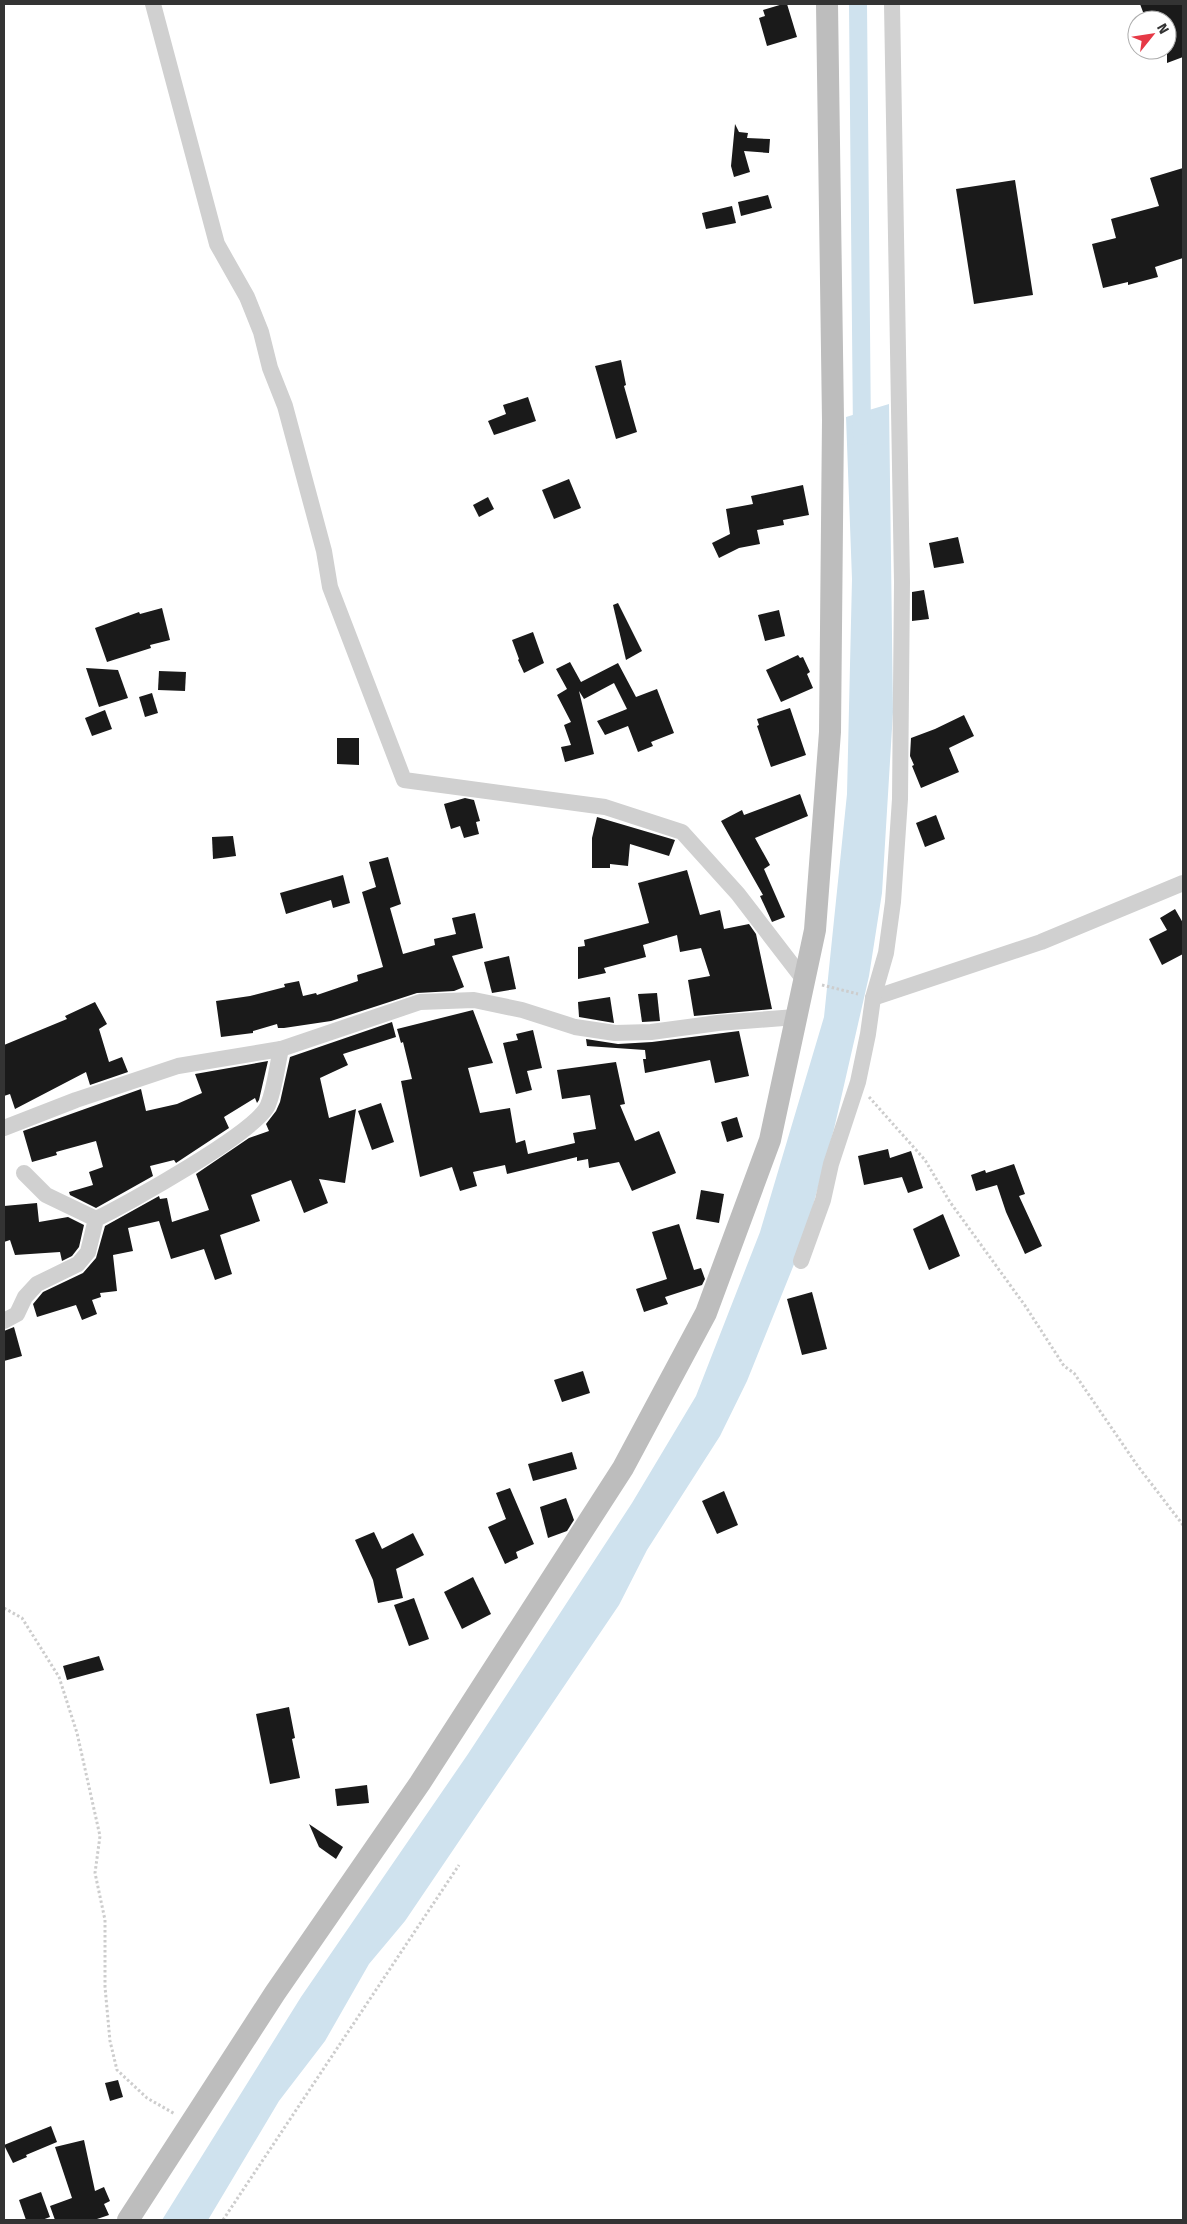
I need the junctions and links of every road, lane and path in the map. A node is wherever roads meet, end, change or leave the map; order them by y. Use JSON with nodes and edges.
{"nodes":[{"id":1,"x":153,"y":4,"type":"edge"},
{"id":2,"x":827,"y":4,"type":"edge"},
{"id":3,"x":892,"y":4,"type":"edge"},
{"id":4,"x":1183,"y":883,"type":"edge"},
{"id":5,"x":804,"y":980,"type":"junction"},
{"id":6,"x":873,"y":998,"type":"junction"},
{"id":7,"x":796,"y":1017,"type":"junction"},
{"id":8,"x":281,"y":1048,"type":"junction"},
{"id":9,"x":858,"y":1082,"type":"junction"},
{"id":10,"x":4,"y":1128,"type":"edge"},
{"id":11,"x":24,"y":1174,"type":"dead end"},
{"id":12,"x":96,"y":1219,"type":"junction"},
{"id":13,"x":801,"y":1261,"type":"dead end"},
{"id":14,"x":4,"y":1321,"type":"edge"},
{"id":15,"x":1183,"y":1525,"type":"edge"},
{"id":16,"x":4,"y":1608,"type":"edge"},
{"id":17,"x":459,"y":1865,"type":"dead end"},
{"id":18,"x":191,"y":2123,"type":"junction"},
{"id":19,"x":128,"y":2220,"type":"edge"},
{"id":20,"x":223,"y":2220,"type":"edge"}],
"edges":[{"from":1,"to":5,"type":"street"},
{"from":2,"to":5,"type":"main road"},
{"from":3,"to":6,"type":"street"},
{"from":4,"to":6,"type":"street"},
{"from":5,"to":6,"type":"path"},
{"from":5,"to":7,"type":"main road"},
{"from":6,"to":9,"type":"street"},
{"from":7,"to":8,"type":"street"},
{"from":7,"to":18,"type":"main road"},
{"from":8,"to":10,"type":"street"},
{"from":8,"to":12,"type":"street"},
{"from":9,"to":13,"type":"street"},
{"from":9,"to":15,"type":"path"},
{"from":11,"to":12,"type":"street"},
{"from":12,"to":14,"type":"street"},
{"from":16,"to":18,"type":"path"},
{"from":17,"to":20,"type":"path"},
{"from":18,"to":19,"type":"main road"}]}
